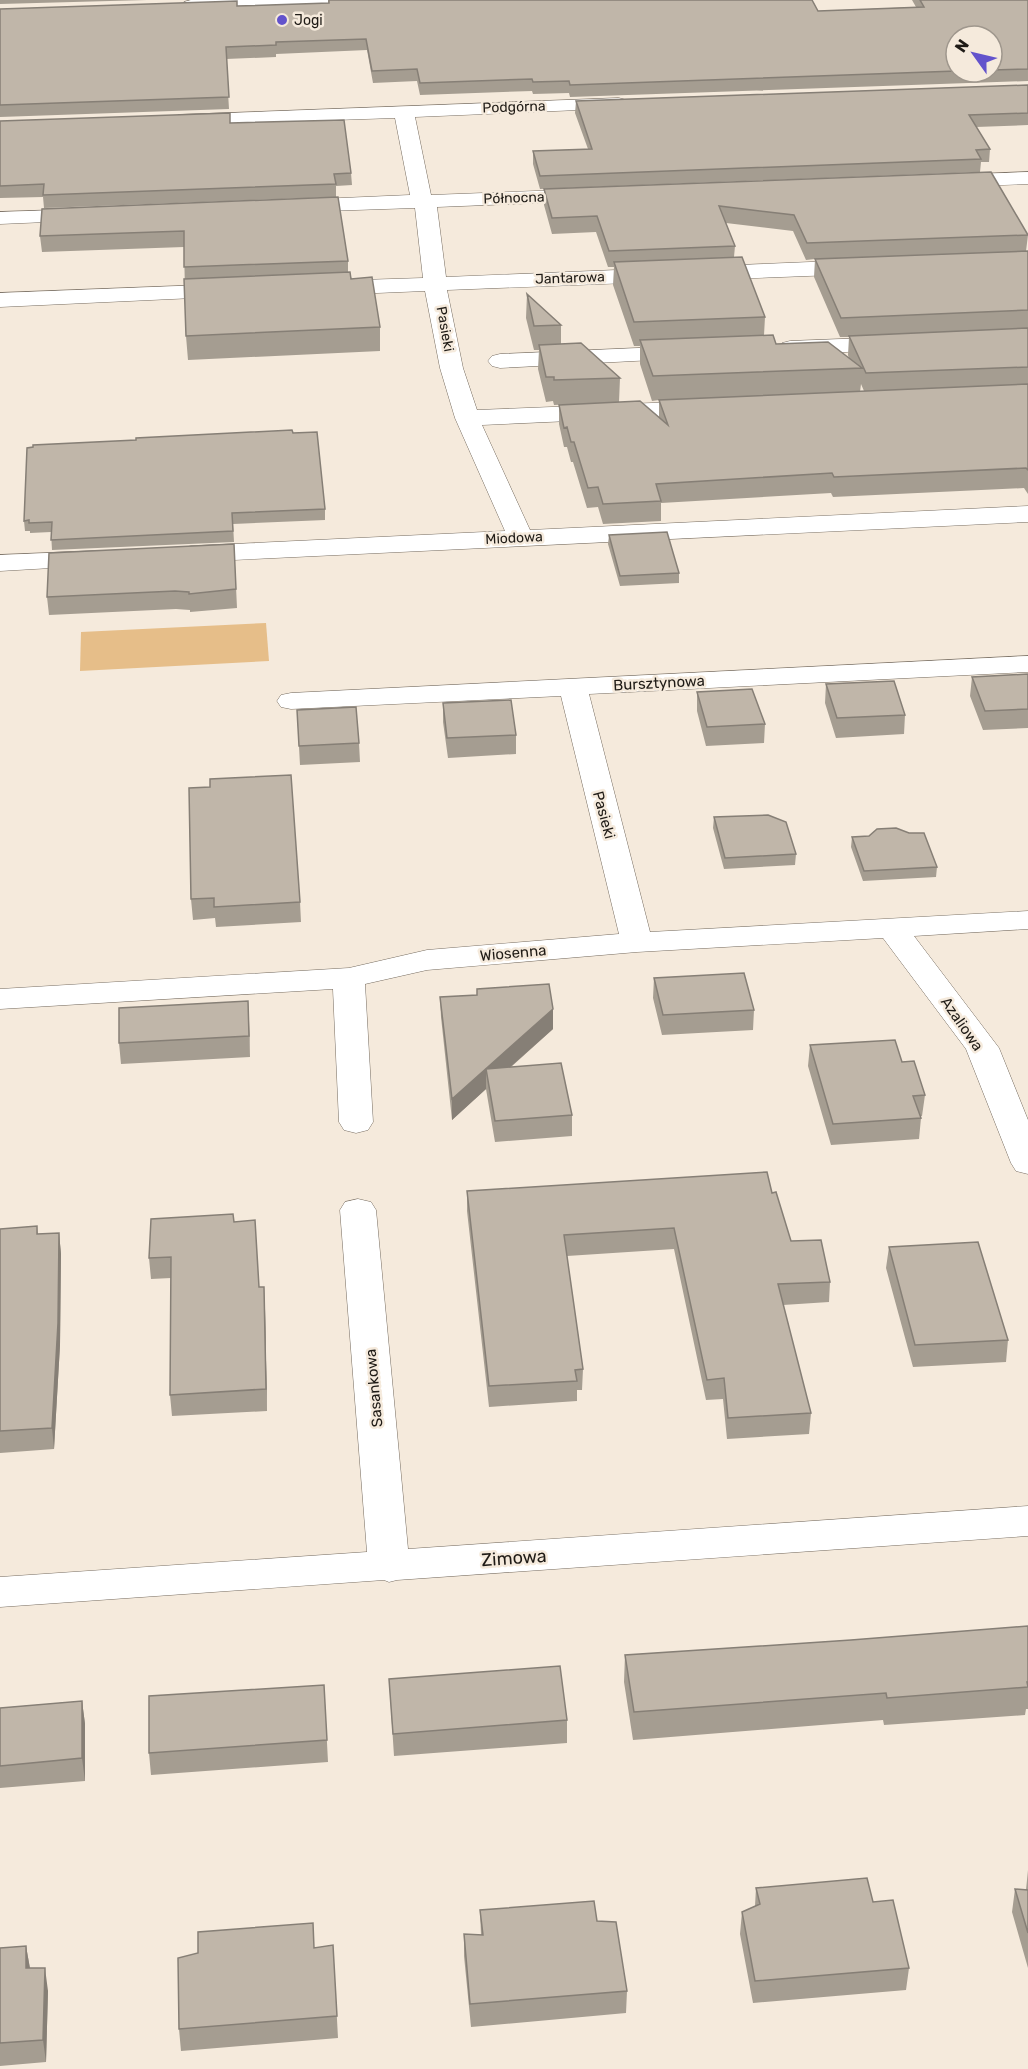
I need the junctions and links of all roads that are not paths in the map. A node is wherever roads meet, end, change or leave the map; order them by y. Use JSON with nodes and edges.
{"nodes":[{"id":1,"x":378,"y":0,"type":"edge"},
{"id":2,"x":292,"y":1,"type":"edge"},
{"id":3,"x":173,"y":7,"type":"edge"},
{"id":4,"x":643,"y":103,"type":"edge"},
{"id":5,"x":404,"y":111,"type":"junction"},
{"id":6,"x":166,"y":119,"type":"edge"},
{"id":7,"x":1028,"y":178,"type":"edge"},
{"id":8,"x":933,"y":182,"type":"edge"},
{"id":9,"x":612,"y":194,"type":"edge"},
{"id":10,"x":422,"y":201,"type":"junction"},
{"id":11,"x":272,"y":207,"type":"edge"},
{"id":12,"x":100,"y":214,"type":"edge"},
{"id":13,"x":0,"y":218,"type":"edge"},
{"id":14,"x":878,"y":266,"type":"edge"},
{"id":15,"x":436,"y":283,"type":"junction"},
{"id":16,"x":312,"y":288,"type":"edge"},
{"id":17,"x":254,"y":290,"type":"edge"},
{"id":18,"x":0,"y":300,"type":"edge"},
{"id":19,"x":916,"y":343,"type":"edge"},
{"id":20,"x":774,"y":349,"type":"edge"},
{"id":21,"x":702,"y":352,"type":"edge"},
{"id":22,"x":500,"y":361,"type":"dead end"},
{"id":23,"x":730,"y":407,"type":"edge"},
{"id":24,"x":467,"y":418,"type":"junction"},
{"id":25,"x":1028,"y":514,"type":"edge"},
{"id":26,"x":520,"y":538,"type":"junction"},
{"id":27,"x":166,"y":555,"type":"edge"},
{"id":28,"x":118,"y":558,"type":"edge"},
{"id":29,"x":0,"y":563,"type":"edge"},
{"id":30,"x":1028,"y":664,"type":"edge"},
{"id":31,"x":573,"y":687,"type":"junction"},
{"id":32,"x":291,"y":701,"type":"dead end"},
{"id":33,"x":1028,"y":920,"type":"edge"},
{"id":34,"x":892,"y":928,"type":"junction"},
{"id":35,"x":637,"y":942,"type":"junction"},
{"id":36,"x":349,"y":978,"type":"junction"},
{"id":37,"x":0,"y":999,"type":"edge"},
{"id":38,"x":356,"y":1122,"type":"dead end"},
{"id":39,"x":1028,"y":1163,"type":"edge"},
{"id":40,"x":358,"y":1210,"type":"dead end"},
{"id":41,"x":1028,"y":1521,"type":"edge"},
{"id":42,"x":389,"y":1567,"type":"junction"},
{"id":43,"x":0,"y":1592,"type":"edge"}],
"edges":[{"from":1,"to":2,"type":"street"},
{"from":2,"to":3,"type":"street"},
{"from":4,"to":5,"type":"street","name":"Podgórna"},
{"from":5,"to":6,"type":"street","name":"Podgórna"},
{"from":5,"to":10,"type":"street","name":"Pasieki"},
{"from":7,"to":8,"type":"street"},
{"from":9,"to":10,"type":"street","name":"Północna"},
{"from":10,"to":11,"type":"street","name":"Północna"},
{"from":10,"to":15,"type":"street","name":"Pasieki"},
{"from":12,"to":13,"type":"street"},
{"from":14,"to":15,"type":"street","name":"Jantarowa"},
{"from":15,"to":16,"type":"street","name":"Jantarowa"},
{"from":15,"to":24,"type":"street","name":"Pasieki"},
{"from":17,"to":18,"type":"street"},
{"from":19,"to":20,"type":"street"},
{"from":21,"to":22,"type":"street"},
{"from":23,"to":24,"type":"street"},
{"from":24,"to":26,"type":"street","name":"Pasieki"},
{"from":25,"to":26,"type":"street","name":"Miodowa"},
{"from":26,"to":27,"type":"street","name":"Miodowa"},
{"from":28,"to":29,"type":"street"},
{"from":30,"to":31,"type":"street","name":"Bursztynowa"},
{"from":31,"to":32,"type":"street","name":"Bursztynowa"},
{"from":31,"to":35,"type":"street","name":"Pasieki"},
{"from":33,"to":34,"type":"street","name":"Wiosenna"},
{"from":34,"to":35,"type":"street","name":"Wiosenna"},
{"from":34,"to":39,"type":"street","name":"Azaliowa"},
{"from":35,"to":36,"type":"street","name":"Wiosenna"},
{"from":36,"to":37,"type":"street","name":"Wiosenna"},
{"from":36,"to":38,"type":"street"},
{"from":40,"to":42,"type":"street","name":"Sasankowa"},
{"from":41,"to":42,"type":"street","name":"Zimowa"},
{"from":42,"to":43,"type":"street","name":"Zimowa"}]}
